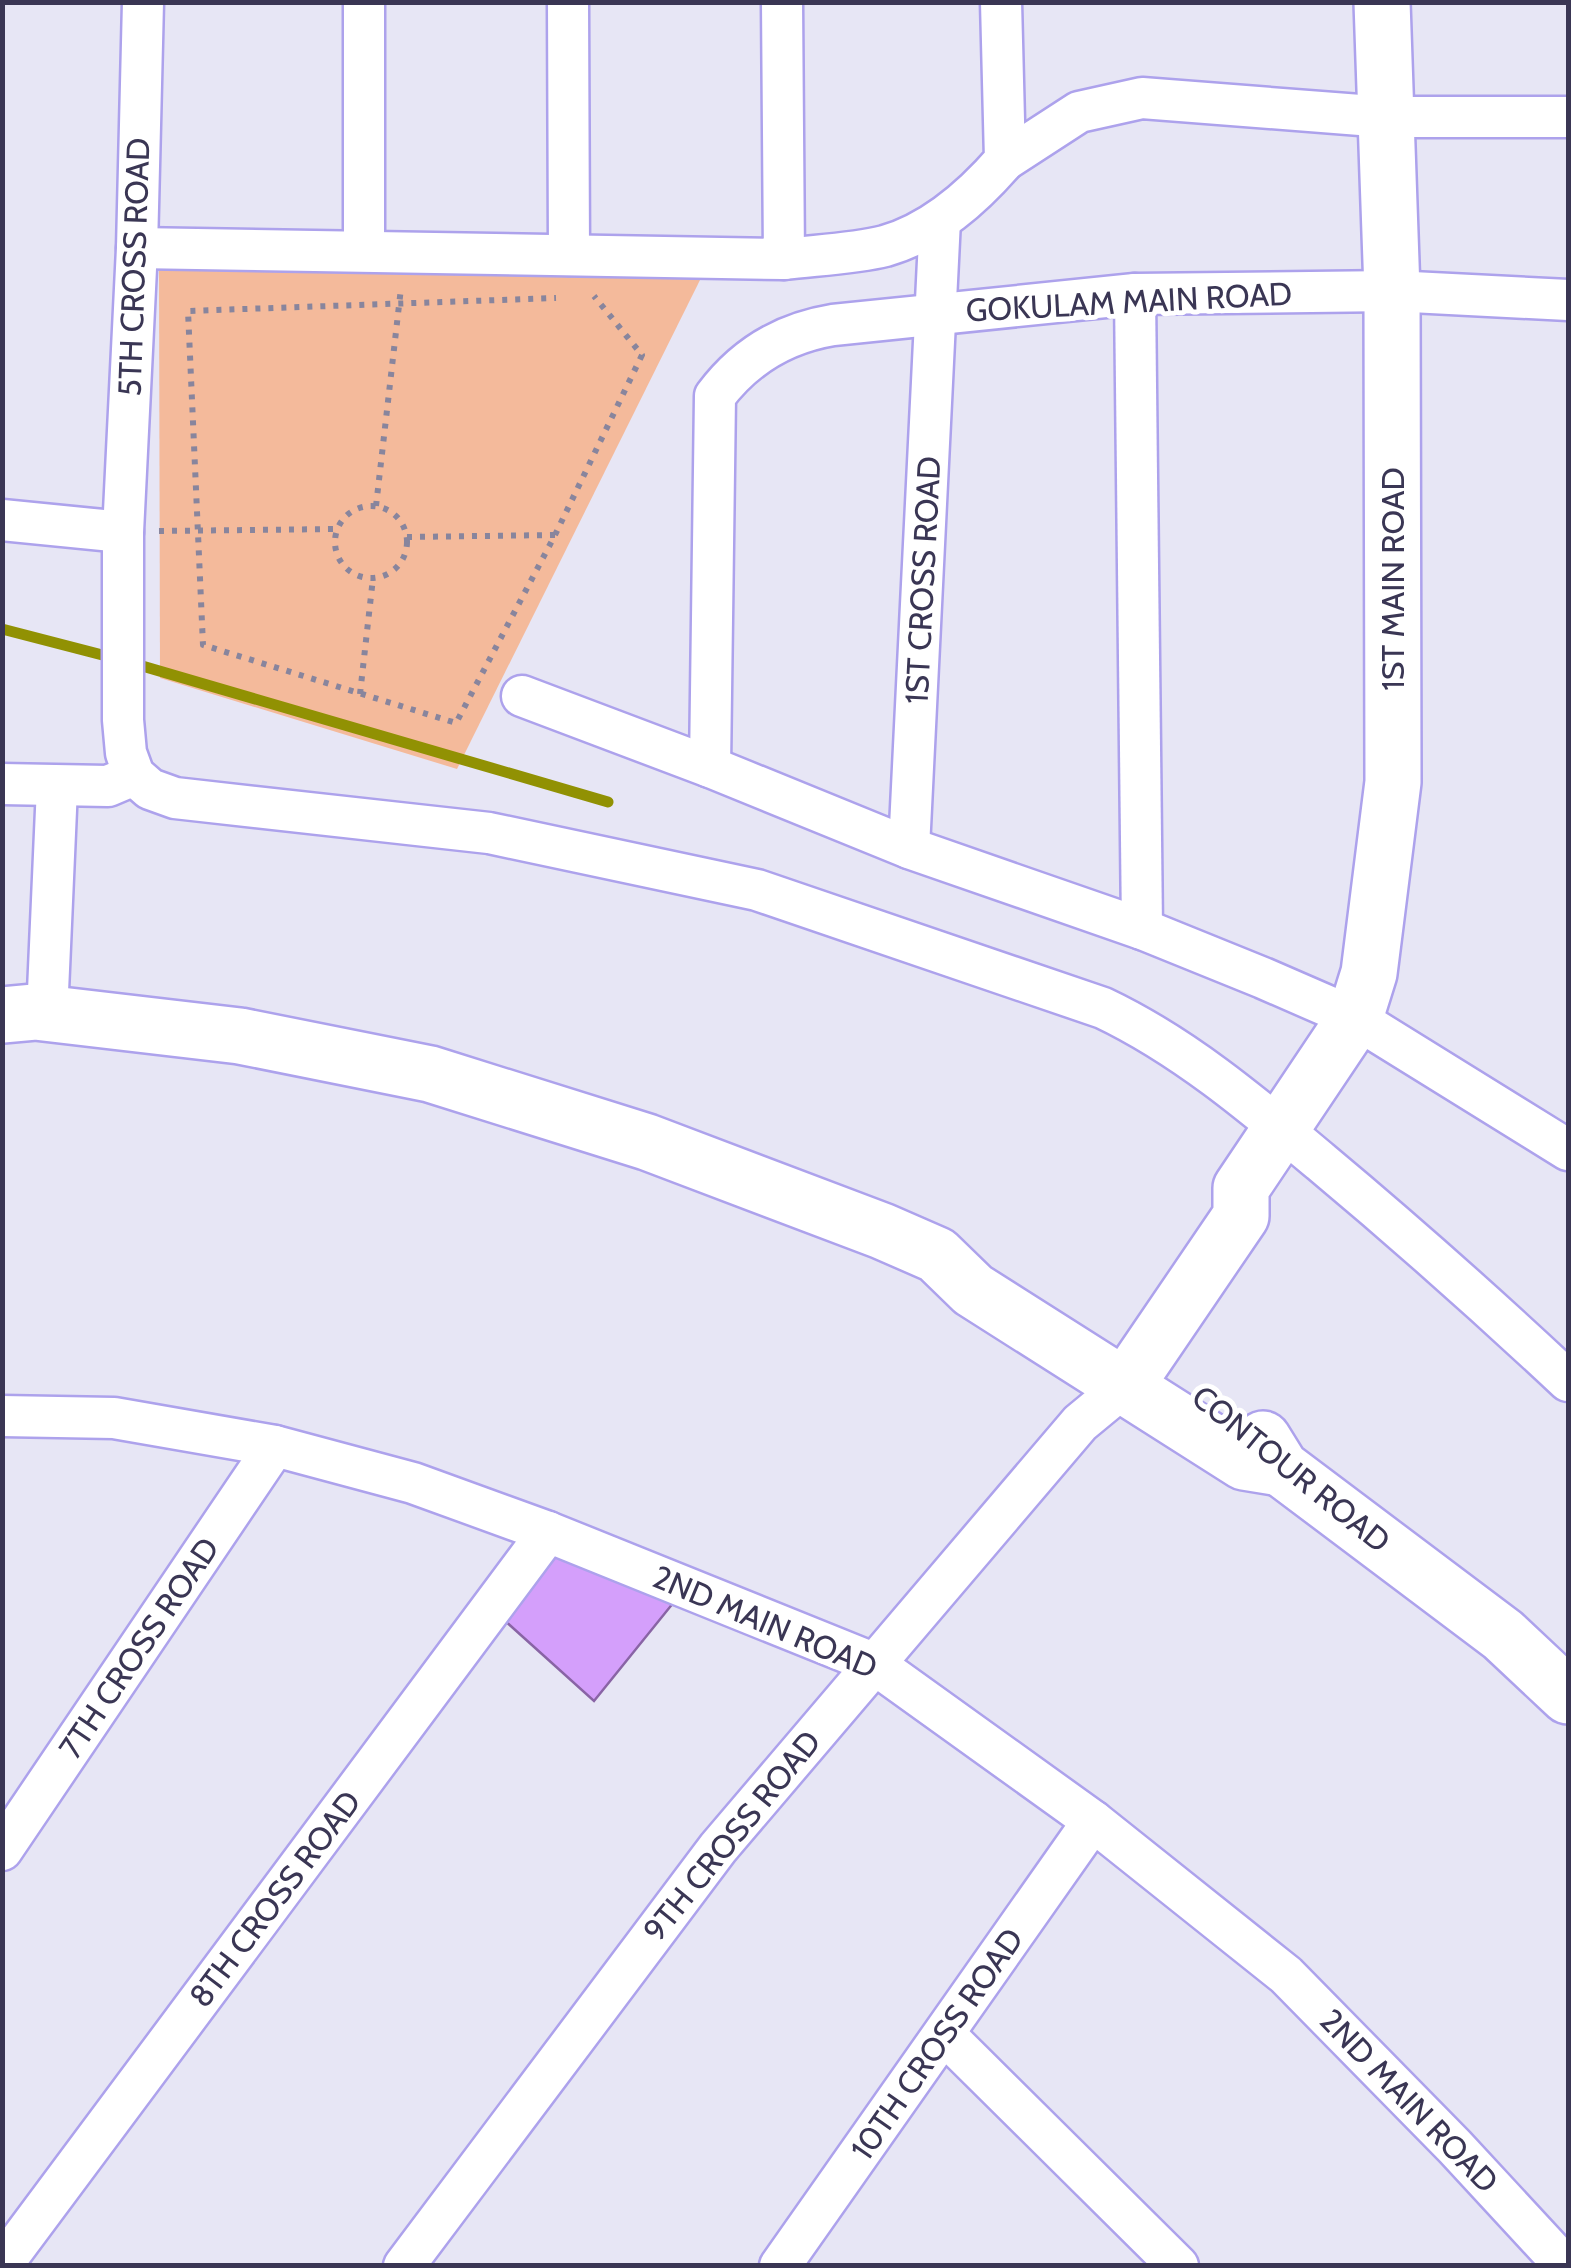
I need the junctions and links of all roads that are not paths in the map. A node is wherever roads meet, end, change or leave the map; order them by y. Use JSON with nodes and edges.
{"nodes":[{"id":1,"x":143,"y":2,"type":"edge"},
{"id":2,"x":364,"y":2,"type":"edge"},
{"id":3,"x":568,"y":2,"type":"edge"},
{"id":4,"x":782,"y":2,"type":"edge"},
{"id":5,"x":1002,"y":2,"type":"edge"},
{"id":6,"x":1382,"y":2,"type":"edge"},
{"id":7,"x":1386,"y":116,"type":"junction"},
{"id":8,"x":1568,"y":117,"type":"edge"},
{"id":9,"x":1005,"y":160,"type":"junction"},
{"id":10,"x":137,"y":248,"type":"junction"},
{"id":11,"x":364,"y":252,"type":"junction"},
{"id":12,"x":569,"y":255,"type":"junction"},
{"id":13,"x":784,"y":260,"type":"junction"},
{"id":14,"x":938,"y":271,"type":"junction"},
{"id":15,"x":1392,"y":291,"type":"junction"},
{"id":16,"x":1134,"y":294,"type":"junction"},
{"id":17,"x":1568,"y":300,"type":"edge"},
{"id":18,"x":2,"y":520,"type":"edge"},
{"id":19,"x":123,"y":532,"type":"junction"},
{"id":20,"x":522,"y":696,"type":"dead end"},
{"id":21,"x":710,"y":767,"type":"junction"},
{"id":22,"x":134,"y":775,"type":"junction"},
{"id":23,"x":2,"y":784,"type":"edge"},
{"id":24,"x":57,"y":787,"type":"junction"},
{"id":25,"x":909,"y":848,"type":"junction"},
{"id":26,"x":1142,"y":930,"type":"junction"},
{"id":27,"x":25,"y":1015,"type":"edge"},
{"id":28,"x":1356,"y":1018,"type":"junction"},
{"id":29,"x":1283,"y":1130,"type":"junction"},
{"id":30,"x":1568,"y":1150,"type":"edge"},
{"id":31,"x":1121,"y":1361,"type":"junction"},
{"id":32,"x":1568,"y":1381,"type":"edge"},
{"id":33,"x":2,"y":1416,"type":"edge"},
{"id":34,"x":275,"y":1446,"type":"junction"},
{"id":35,"x":548,"y":1532,"type":"junction"},
{"id":36,"x":873,"y":1663,"type":"junction"},
{"id":37,"x":1568,"y":1696,"type":"edge"},
{"id":38,"x":1094,"y":1822,"type":"junction"},
{"id":39,"x":2,"y":1850,"type":"edge"},
{"id":40,"x":944,"y":2034,"type":"junction"},
{"id":41,"x":792,"y":2261,"type":"edge"},
{"id":42,"x":2,"y":2266,"type":"edge"},
{"id":43,"x":404,"y":2266,"type":"edge"},
{"id":44,"x":1178,"y":2266,"type":"edge"},
{"id":45,"x":1565,"y":2266,"type":"edge"}],
"edges":[{"from":1,"to":10,"type":"street","name":"5TH CROSS ROAD"},
{"from":2,"to":11,"type":"street"},
{"from":3,"to":12,"type":"street"},
{"from":4,"to":13,"type":"street"},
{"from":5,"to":9,"type":"street"},
{"from":6,"to":7,"type":"main road","name":"1ST MAIN ROAD"},
{"from":7,"to":8,"type":"street"},
{"from":7,"to":9,"type":"street"},
{"from":7,"to":15,"type":"main road","name":"1ST MAIN ROAD"},
{"from":9,"to":14,"type":"street"},
{"from":10,"to":11,"type":"street"},
{"from":10,"to":19,"type":"street","name":"5TH CROSS ROAD"},
{"from":11,"to":12,"type":"street"},
{"from":12,"to":13,"type":"street"},
{"from":13,"to":14,"type":"street"},
{"from":14,"to":16,"type":"street","name":"GOKULAM MAIN ROAD"},
{"from":14,"to":21,"type":"street","name":"GOKULAM MAIN ROAD"},
{"from":14,"to":25,"type":"street","name":"1ST CROSS ROAD"},
{"from":15,"to":16,"type":"street","name":"GOKULAM MAIN ROAD"},
{"from":15,"to":17,"type":"street","name":"GOKULAM MAIN ROAD"},
{"from":15,"to":28,"type":"main road","name":"1ST MAIN ROAD"},
{"from":16,"to":26,"type":"street"},
{"from":18,"to":19,"type":"street"},
{"from":19,"to":22,"type":"street","name":"5TH CROSS ROAD"},
{"from":20,"to":21,"type":"street"},
{"from":21,"to":25,"type":"street"},
{"from":22,"to":24,"type":"street"},
{"from":22,"to":29,"type":"street"},
{"from":23,"to":24,"type":"street"},
{"from":24,"to":27,"type":"street"},
{"from":25,"to":26,"type":"street"},
{"from":26,"to":28,"type":"street"},
{"from":27,"to":31,"type":"main road","name":"CONTOUR ROAD"},
{"from":28,"to":29,"type":"main road","name":"1ST MAIN ROAD"},
{"from":28,"to":30,"type":"street"},
{"from":29,"to":31,"type":"main road","name":"1ST MAIN ROAD"},
{"from":29,"to":32,"type":"street"},
{"from":31,"to":36,"type":"street","name":"9TH CROSS ROAD"},
{"from":31,"to":37,"type":"main road","name":"CONTOUR ROAD"},
{"from":33,"to":34,"type":"street","name":"2ND MAIN ROAD"},
{"from":34,"to":35,"type":"street","name":"2ND MAIN ROAD"},
{"from":34,"to":39,"type":"street","name":"7TH CROSS ROAD"},
{"from":35,"to":36,"type":"street","name":"2ND MAIN ROAD"},
{"from":35,"to":42,"type":"street","name":"8TH CROSS ROAD"},
{"from":36,"to":38,"type":"street","name":"2ND MAIN ROAD"},
{"from":36,"to":43,"type":"street","name":"9TH CROSS ROAD"},
{"from":38,"to":40,"type":"street","name":"10TH CROSS ROAD"},
{"from":38,"to":45,"type":"street","name":"2ND MAIN ROAD"},
{"from":40,"to":41,"type":"street","name":"10TH CROSS ROAD"},
{"from":40,"to":44,"type":"street"}]}
